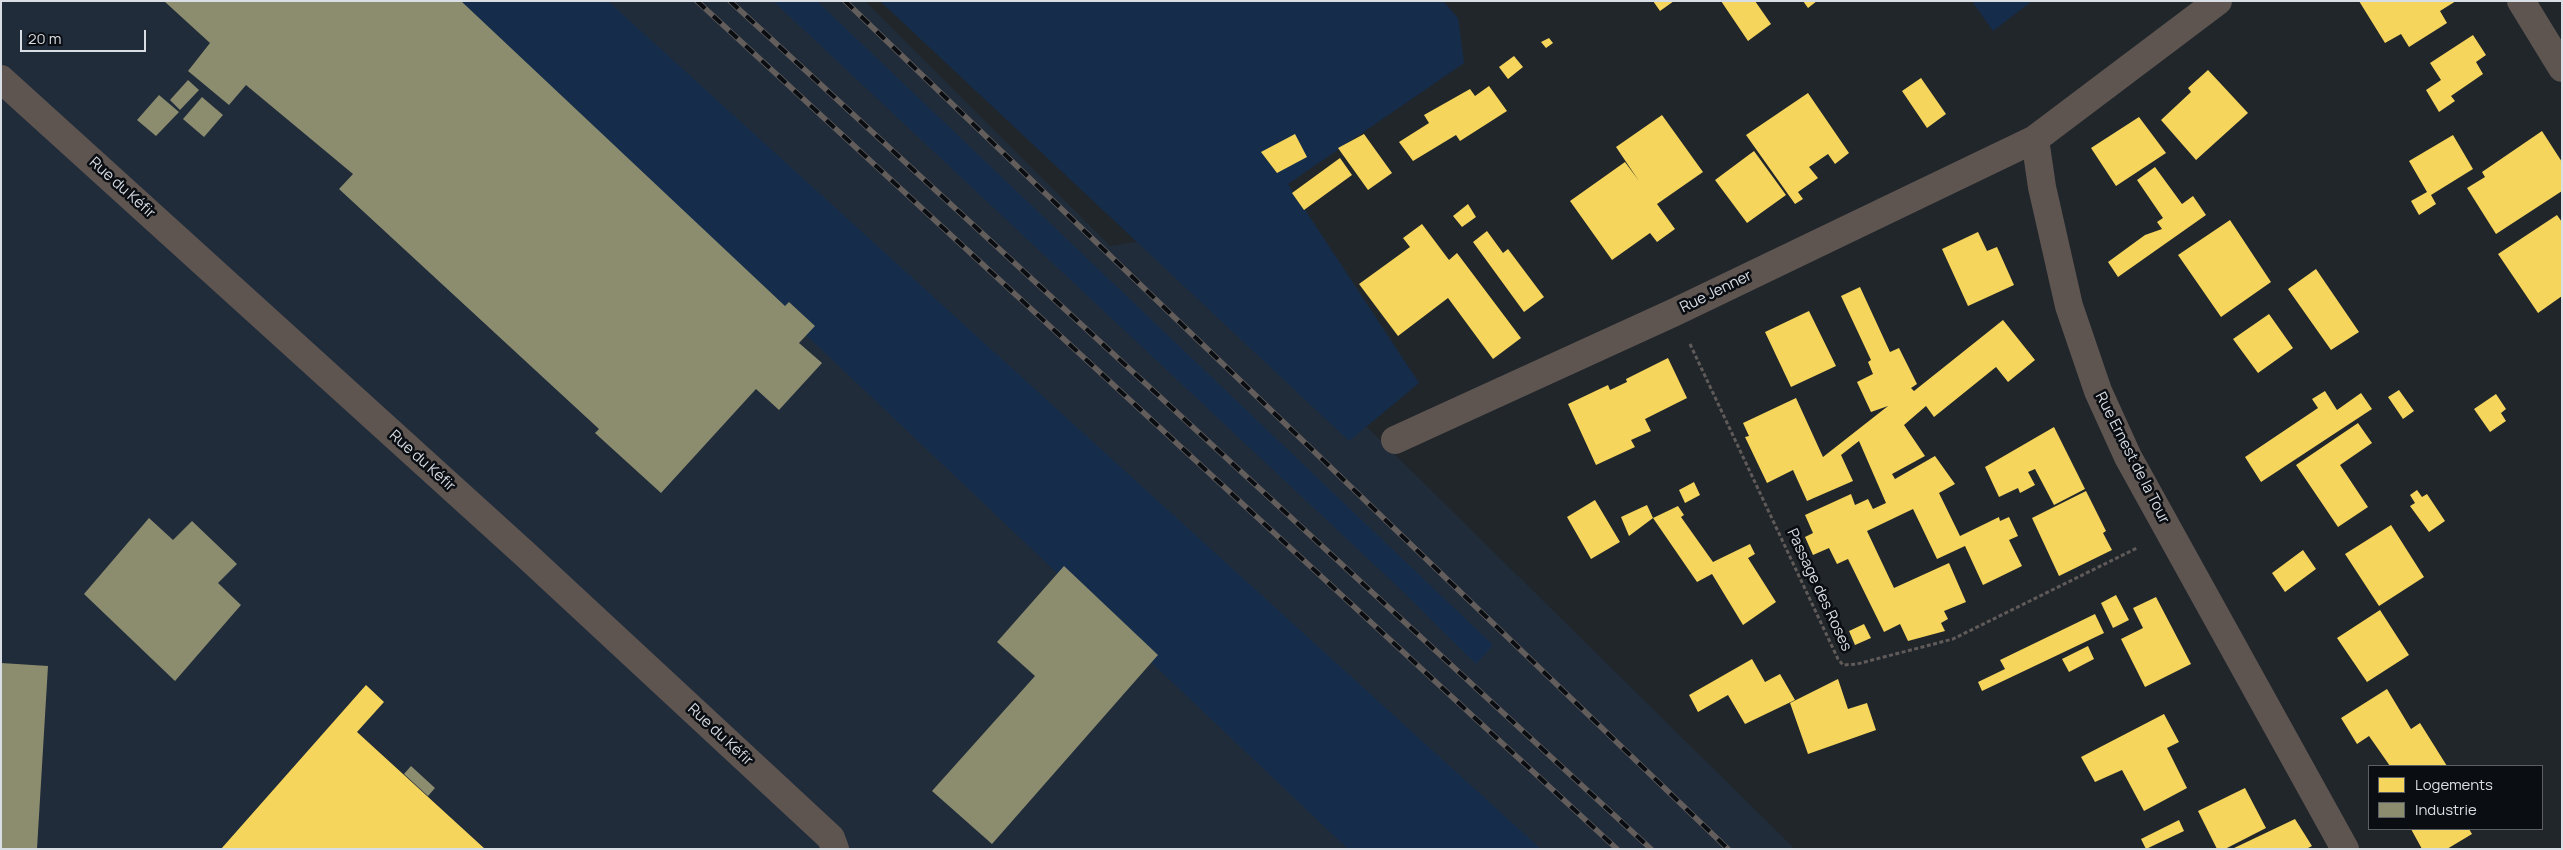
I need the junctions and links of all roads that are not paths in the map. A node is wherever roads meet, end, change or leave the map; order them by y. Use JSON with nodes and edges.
{"nodes":[{"id":1,"x":2218,"y":1,"type":"edge"},
{"id":2,"x":2521,"y":1,"type":"edge"},
{"id":3,"x":2562,"y":68,"type":"edge"},
{"id":4,"x":1,"y":79,"type":"edge"},
{"id":5,"x":2035,"y":139,"type":"junction"},
{"id":6,"x":1395,"y":440,"type":"dead end"},
{"id":7,"x":835,"y":849,"type":"edge"},
{"id":8,"x":2345,"y":849,"type":"edge"}],
"edges":[{"from":1,"to":5,"type":"street"},
{"from":2,"to":3,"type":"street"},
{"from":4,"to":7,"type":"street","name":"Rue du Kéfir"},
{"from":5,"to":6,"type":"street","name":"Rue Jenner"},
{"from":5,"to":8,"type":"street","name":"Rue Ernest de la Tour"}]}
